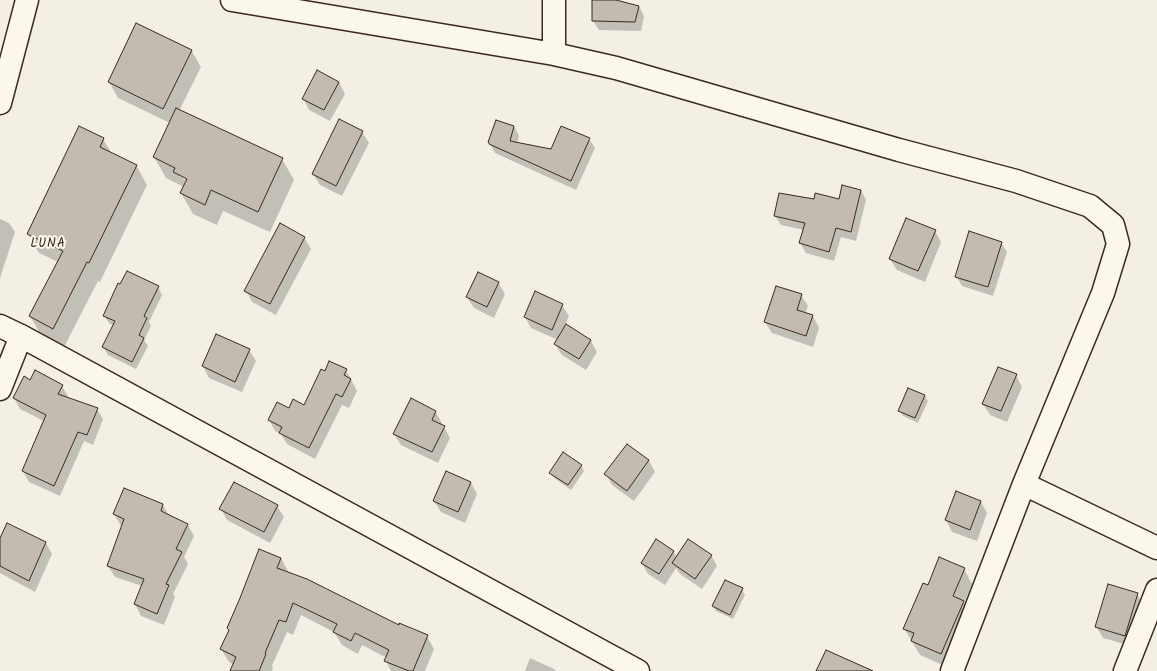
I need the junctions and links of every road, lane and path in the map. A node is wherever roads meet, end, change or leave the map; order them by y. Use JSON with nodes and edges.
{"nodes":[{"id":1,"x":27,"y":0,"type":"edge"},
{"id":2,"x":232,"y":0,"type":"edge"},
{"id":3,"x":554,"y":0,"type":"edge"},
{"id":4,"x":554,"y":54,"type":"junction"},
{"id":5,"x":0,"y":103,"type":"edge"},
{"id":6,"x":0,"y":326,"type":"edge"},
{"id":7,"x":21,"y":336,"type":"junction"},
{"id":8,"x":0,"y":389,"type":"edge"},
{"id":9,"x":1024,"y":484,"type":"junction"},
{"id":10,"x":1157,"y":548,"type":"edge"},
{"id":11,"x":1157,"y":590,"type":"edge"},
{"id":12,"x":638,"y":671,"type":"edge"},
{"id":13,"x":952,"y":671,"type":"edge"},
{"id":14,"x":1125,"y":671,"type":"edge"}],
"edges":[{"from":1,"to":5,"type":"street"},
{"from":2,"to":4,"type":"street"},
{"from":3,"to":4,"type":"street"},
{"from":4,"to":9,"type":"street"},
{"from":6,"to":7,"type":"street"},
{"from":7,"to":8,"type":"street"},
{"from":7,"to":12,"type":"street"},
{"from":9,"to":10,"type":"street"},
{"from":9,"to":13,"type":"street"},
{"from":11,"to":14,"type":"street"}]}
